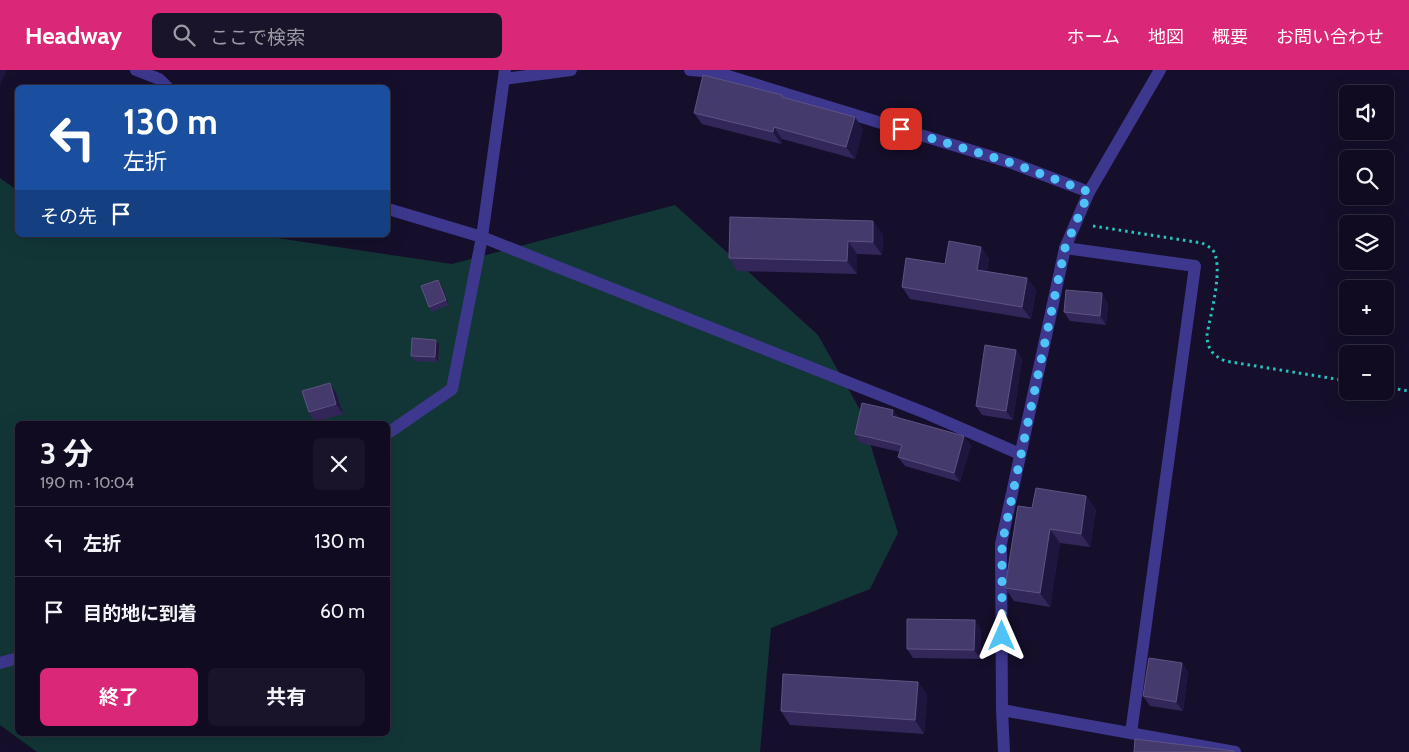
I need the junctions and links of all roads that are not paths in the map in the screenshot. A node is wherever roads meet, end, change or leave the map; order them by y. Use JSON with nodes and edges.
{"nodes":[{"id":1,"x":136,"y":70,"type":"edge"},
{"id":2,"x":571,"y":70,"type":"edge"},
{"id":3,"x":690,"y":70,"type":"edge"},
{"id":4,"x":1160,"y":70,"type":"edge"},
{"id":5,"x":505,"y":75,"type":"edge"},
{"id":6,"x":165,"y":85,"type":"edge"},
{"id":7,"x":1089,"y":192,"type":"junction"},
{"id":8,"x":390,"y":210,"type":"edge"},
{"id":9,"x":482,"y":237,"type":"junction"},
{"id":10,"x":1065,"y":248,"type":"junction"},
{"id":11,"x":390,"y":432,"type":"edge"},
{"id":12,"x":1020,"y":454,"type":"junction"},
{"id":13,"x":15,"y":659,"type":"edge"},
{"id":14,"x":0,"y":663,"type":"edge"},
{"id":15,"x":1002,"y":710,"type":"junction"},
{"id":16,"x":1130,"y":733,"type":"junction"},
{"id":17,"x":1004,"y":752,"type":"edge"},
{"id":18,"x":1235,"y":752,"type":"edge"}],
"edges":[{"from":1,"to":6,"type":"street"},
{"from":2,"to":5,"type":"street"},
{"from":3,"to":7,"type":"street"},
{"from":4,"to":7,"type":"street"},
{"from":5,"to":9,"type":"street"},
{"from":7,"to":10,"type":"street"},
{"from":8,"to":9,"type":"street"},
{"from":9,"to":11,"type":"street"},
{"from":9,"to":12,"type":"street"},
{"from":10,"to":12,"type":"street"},
{"from":10,"to":16,"type":"street"},
{"from":12,"to":15,"type":"street"},
{"from":13,"to":14,"type":"street"},
{"from":15,"to":16,"type":"street"},
{"from":15,"to":17,"type":"street"},
{"from":16,"to":18,"type":"street"}]}
